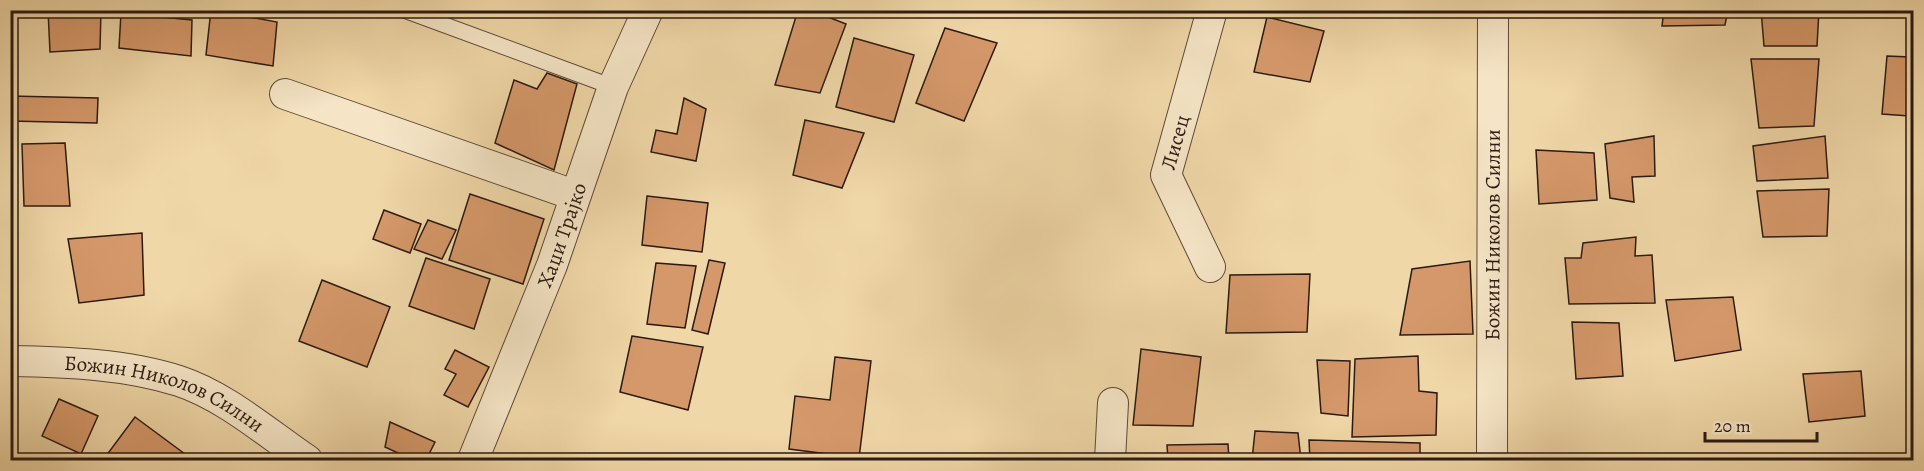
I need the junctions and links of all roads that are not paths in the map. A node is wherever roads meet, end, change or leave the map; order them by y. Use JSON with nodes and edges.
{"nodes":[{"id":1,"x":404,"y":10,"type":"edge"},
{"id":2,"x":648,"y":10,"type":"edge"},
{"id":3,"x":1212,"y":10,"type":"edge"},
{"id":4,"x":1493,"y":10,"type":"edge"},
{"id":5,"x":613,"y":87,"type":"junction"},
{"id":6,"x":285,"y":94,"type":"dead end"},
{"id":7,"x":574,"y":195,"type":"junction"},
{"id":8,"x":1210,"y":267,"type":"dead end"},
{"id":9,"x":10,"y":360,"type":"edge"},
{"id":10,"x":1113,"y":404,"type":"dead end"},
{"id":11,"x":307,"y":460,"type":"edge"},
{"id":12,"x":473,"y":460,"type":"edge"},
{"id":13,"x":1110,"y":460,"type":"edge"},
{"id":14,"x":1492,"y":460,"type":"edge"}],
"edges":[{"from":1,"to":5,"type":"lane"},
{"from":2,"to":5,"type":"street","name":"Хаџи Трајко"},
{"from":3,"to":8,"type":"street","name":"Лисец"},
{"from":4,"to":14,"type":"street","name":"Божин Николов Силни"},
{"from":5,"to":7,"type":"street","name":"Хаџи Трајко"},
{"from":6,"to":7,"type":"street"},
{"from":7,"to":12,"type":"street","name":"Хаџи Трајко"},
{"from":9,"to":11,"type":"street","name":"Божин Николов Силни"},
{"from":10,"to":13,"type":"street"}]}
